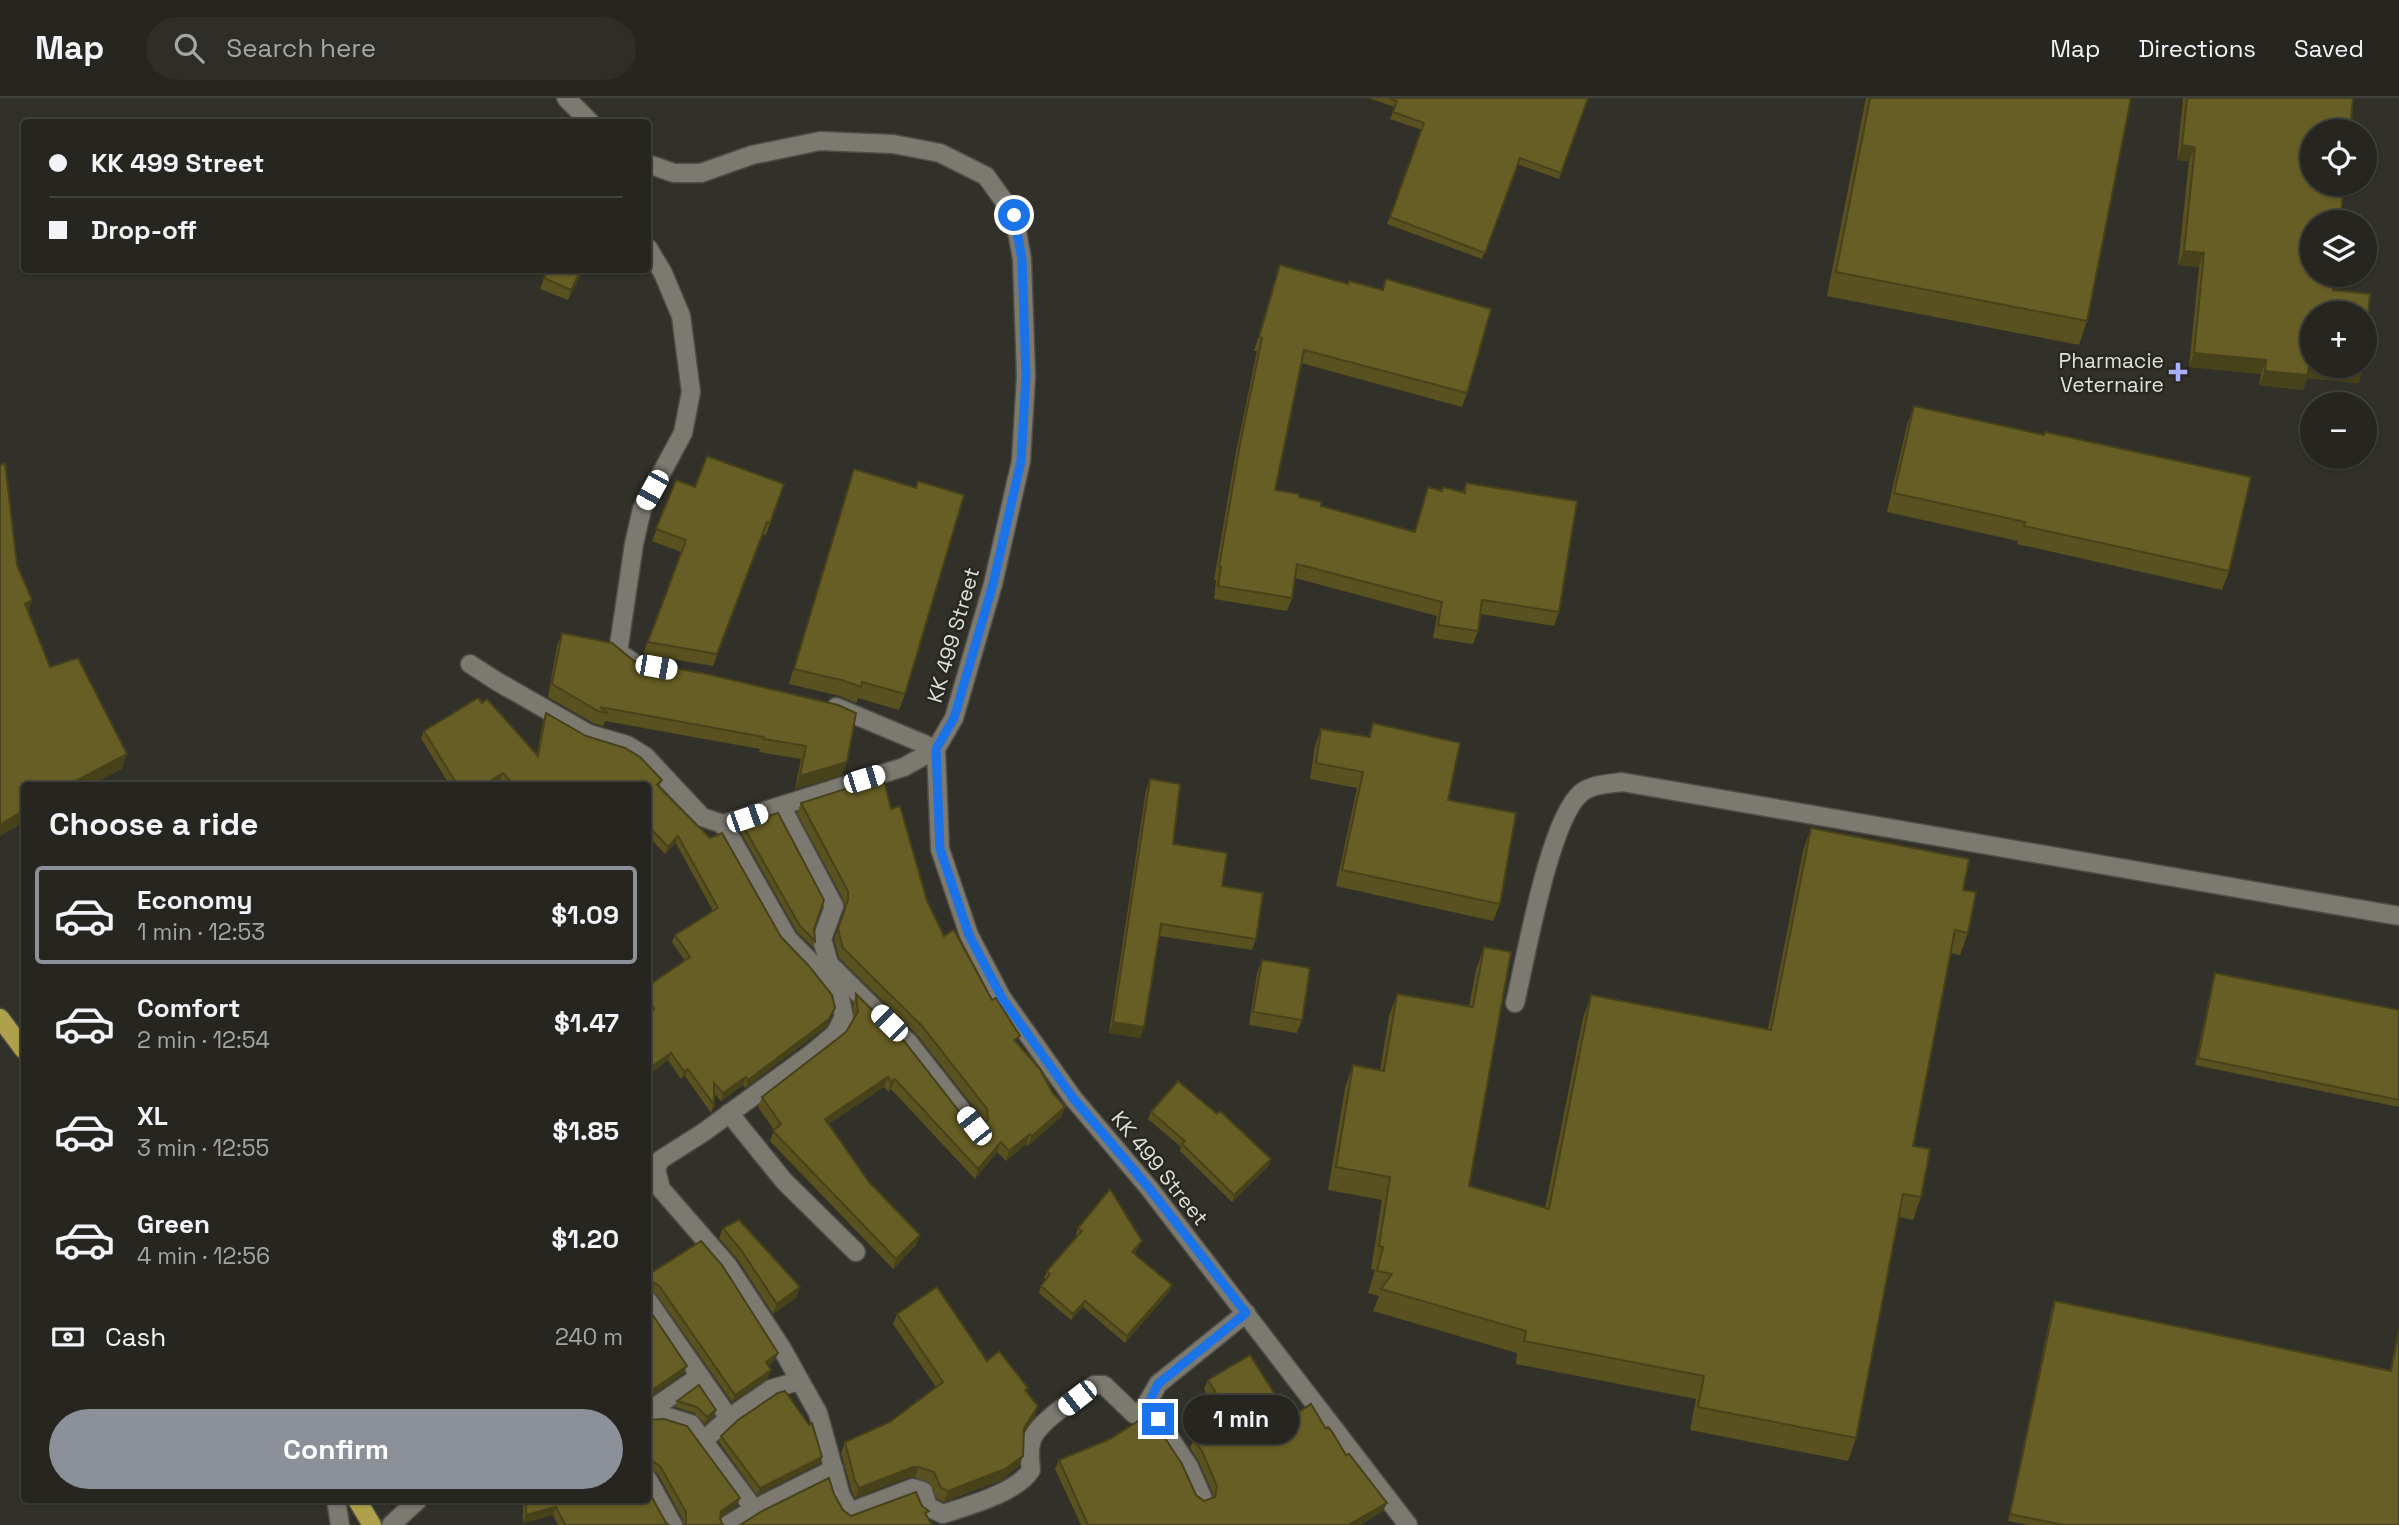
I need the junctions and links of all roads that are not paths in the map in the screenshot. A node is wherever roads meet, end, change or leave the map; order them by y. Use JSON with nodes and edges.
{"nodes":[{"id":1,"x":566,"y":98,"type":"edge"},
{"id":2,"x":587,"y":119,"type":"edge"},
{"id":3,"x":651,"y":165,"type":"edge"},
{"id":4,"x":651,"y":253,"type":"edge"},
{"id":5,"x":470,"y":663,"type":"dead end"},
{"id":6,"x":656,"y":667,"type":"edge"},
{"id":7,"x":824,"y":704,"type":"edge"},
{"id":8,"x":936,"y":749,"type":"junction"},
{"id":9,"x":781,"y":806,"type":"junction"},
{"id":10,"x":723,"y":824,"type":"junction"},
{"id":11,"x":2399,"y":916,"type":"edge"},
{"id":12,"x":1515,"y":1003,"type":"dead end"},
{"id":13,"x":0,"y":1018,"type":"edge"},
{"id":14,"x":21,"y":1046,"type":"edge"},
{"id":15,"x":730,"y":1113,"type":"junction"},
{"id":16,"x":974,"y":1126,"type":"edge"},
{"id":17,"x":856,"y":1252,"type":"dead end"},
{"id":18,"x":651,"y":1305,"type":"edge"},
{"id":19,"x":1246,"y":1313,"type":"junction"},
{"id":20,"x":700,"y":1376,"type":"junction"},
{"id":21,"x":799,"y":1381,"type":"junction"},
{"id":22,"x":1148,"y":1405,"type":"junction"},
{"id":23,"x":651,"y":1412,"type":"edge"},
{"id":24,"x":651,"y":1414,"type":"edge"},
{"id":25,"x":729,"y":1418,"type":"junction"},
{"id":26,"x":704,"y":1440,"type":"junction"},
{"id":27,"x":834,"y":1469,"type":"junction"},
{"id":28,"x":651,"y":1485,"type":"edge"},
{"id":29,"x":1203,"y":1499,"type":"edge"},
{"id":30,"x":336,"y":1503,"type":"edge"},
{"id":31,"x":359,"y":1503,"type":"edge"},
{"id":32,"x":415,"y":1503,"type":"edge"},
{"id":33,"x":754,"y":1509,"type":"junction"},
{"id":34,"x":340,"y":1525,"type":"edge"},
{"id":35,"x":372,"y":1525,"type":"edge"},
{"id":36,"x":391,"y":1525,"type":"edge"},
{"id":37,"x":673,"y":1525,"type":"edge"},
{"id":38,"x":728,"y":1525,"type":"edge"},
{"id":39,"x":1408,"y":1525,"type":"edge"}],
"edges":[{"from":1,"to":2,"type":"street"},
{"from":3,"to":8,"type":"street","name":"KK 499 Street"},
{"from":4,"to":6,"type":"street"},
{"from":5,"to":10,"type":"street"},
{"from":7,"to":8,"type":"street"},
{"from":8,"to":9,"type":"street"},
{"from":8,"to":19,"type":"street","name":"KK 499 Street"},
{"from":9,"to":10,"type":"street"},
{"from":9,"to":16,"type":"street"},
{"from":10,"to":15,"type":"street"},
{"from":11,"to":12,"type":"street"},
{"from":13,"to":14,"type":"main road"},
{"from":15,"to":17,"type":"street"},
{"from":15,"to":21,"type":"street"},
{"from":18,"to":20,"type":"street"},
{"from":19,"to":22,"type":"street"},
{"from":19,"to":39,"type":"street","name":"KK 499 Street"},
{"from":20,"to":23,"type":"street"},
{"from":20,"to":25,"type":"street"},
{"from":21,"to":25,"type":"street"},
{"from":21,"to":27,"type":"street"},
{"from":22,"to":27,"type":"street"},
{"from":22,"to":29,"type":"street"},
{"from":24,"to":26,"type":"street"},
{"from":25,"to":26,"type":"street"},
{"from":26,"to":33,"type":"street"},
{"from":27,"to":33,"type":"street"},
{"from":28,"to":37,"type":"street"},
{"from":30,"to":34,"type":"street"},
{"from":31,"to":35,"type":"main road"},
{"from":32,"to":36,"type":"street"},
{"from":33,"to":38,"type":"street"}]}
